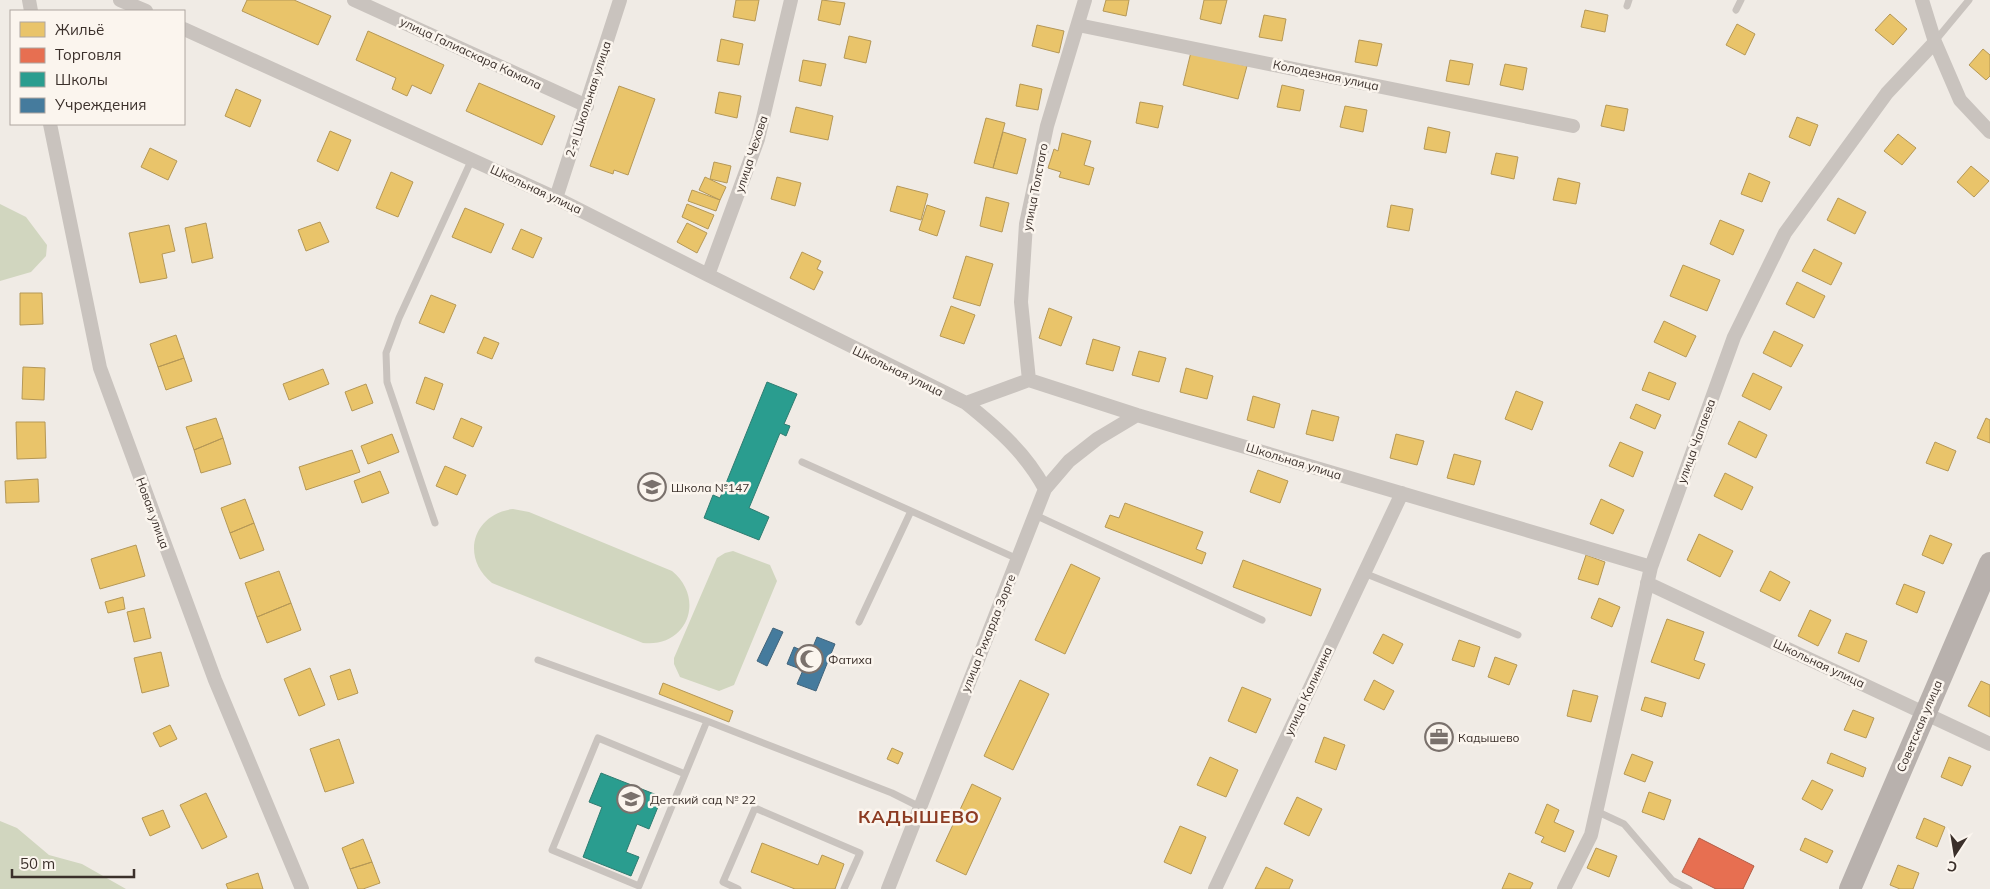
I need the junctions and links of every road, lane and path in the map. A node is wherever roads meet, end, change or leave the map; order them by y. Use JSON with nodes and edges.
{"nodes":[{"id":1,"x":120,"y":0,"type":"edge"},
{"id":2,"x":354,"y":0,"type":"edge"},
{"id":3,"x":620,"y":0,"type":"edge"},
{"id":4,"x":791,"y":0,"type":"edge"},
{"id":5,"x":1085,"y":0,"type":"edge"},
{"id":6,"x":1741,"y":0,"type":"edge"},
{"id":7,"x":1922,"y":0,"type":"edge"},
{"id":8,"x":1969,"y":0,"type":"edge"},
{"id":9,"x":144,"y":7,"type":"edge"},
{"id":10,"x":1736,"y":10,"type":"dead end"},
{"id":11,"x":1078,"y":25,"type":"junction"},
{"id":12,"x":185,"y":28,"type":"edge"},
{"id":13,"x":1934,"y":42,"type":"junction"},
{"id":14,"x":587,"y":106,"type":"junction"},
{"id":15,"x":50,"y":125,"type":"edge"},
{"id":16,"x":1573,"y":126,"type":"dead end"},
{"id":17,"x":1990,"y":132,"type":"edge"},
{"id":18,"x":472,"y":159,"type":"junction"},
{"id":19,"x":556,"y":198,"type":"junction"},
{"id":20,"x":708,"y":275,"type":"junction"},
{"id":21,"x":1029,"y":380,"type":"junction"},
{"id":22,"x":966,"y":404,"type":"junction"},
{"id":23,"x":1137,"y":415,"type":"junction"},
{"id":24,"x":802,"y":462,"type":"dead end"},
{"id":25,"x":1045,"y":489,"type":"junction"},
{"id":26,"x":1402,"y":493,"type":"junction"},
{"id":27,"x":910,"y":511,"type":"junction"},
{"id":28,"x":1035,"y":515,"type":"junction"},
{"id":29,"x":435,"y":523,"type":"dead end"},
{"id":30,"x":1018,"y":559,"type":"junction"},
{"id":31,"x":1990,"y":563,"type":"edge"},
{"id":32,"x":1651,"y":566,"type":"junction"},
{"id":33,"x":1364,"y":573,"type":"junction"},
{"id":34,"x":1647,"y":583,"type":"junction"},
{"id":35,"x":1262,"y":620,"type":"dead end"},
{"id":36,"x":859,"y":622,"type":"dead end"},
{"id":37,"x":1518,"y":635,"type":"dead end"},
{"id":38,"x":538,"y":660,"type":"dead end"},
{"id":39,"x":1925,"y":713,"type":"junction"},
{"id":40,"x":707,"y":721,"type":"junction"},
{"id":41,"x":1990,"y":744,"type":"edge"},
{"id":42,"x":686,"y":774,"type":"junction"},
{"id":43,"x":920,"y":807,"type":"junction"},
{"id":44,"x":1596,"y":811,"type":"junction"},
{"id":45,"x":302,"y":889,"type":"edge"},
{"id":46,"x":738,"y":889,"type":"edge"},
{"id":47,"x":844,"y":889,"type":"edge"},
{"id":48,"x":888,"y":889,"type":"edge"},
{"id":49,"x":1215,"y":889,"type":"edge"},
{"id":50,"x":1564,"y":889,"type":"edge"},
{"id":51,"x":1689,"y":889,"type":"edge"},
{"id":52,"x":1850,"y":889,"type":"edge"}],
"edges":[{"from":1,"to":9,"type":"street"},
{"from":2,"to":14,"type":"street","name":"улица Галиаскара Камала"},
{"from":3,"to":14,"type":"street","name":"2-я Школьная улица"},
{"from":4,"to":20,"type":"street","name":"улица Чехова"},
{"from":5,"to":11,"type":"street","name":"улица Толстого"},
{"from":6,"to":10,"type":"lane"},
{"from":7,"to":13,"type":"street"},
{"from":8,"to":13,"type":"lane"},
{"from":11,"to":16,"type":"street","name":"Колодезная улица"},
{"from":11,"to":21,"type":"street","name":"улица Толстого"},
{"from":12,"to":18,"type":"street","name":"Школьная улица"},
{"from":13,"to":17,"type":"street"},
{"from":13,"to":32,"type":"street","name":"улица Чапаева"},
{"from":14,"to":19,"type":"street","name":"2-я Школьная улица"},
{"from":15,"to":45,"type":"street","name":"Новая улица"},
{"from":18,"to":19,"type":"street","name":"Школьная улица"},
{"from":18,"to":29,"type":"lane"},
{"from":19,"to":20,"type":"street","name":"Школьная улица"},
{"from":20,"to":22,"type":"street","name":"Школьная улица"},
{"from":21,"to":22,"type":"street"},
{"from":21,"to":23,"type":"street","name":"Школьная улица"},
{"from":22,"to":25,"type":"street","name":"Школьная улица"},
{"from":23,"to":25,"type":"street","name":"улица Рихарда Зорге"},
{"from":23,"to":26,"type":"street","name":"Школьная улица"},
{"from":24,"to":27,"type":"lane"},
{"from":25,"to":28,"type":"street","name":"улица Рихарда Зорге"},
{"from":26,"to":32,"type":"street","name":"Школьная улица"},
{"from":26,"to":33,"type":"street","name":"улица Калинина"},
{"from":27,"to":30,"type":"lane"},
{"from":27,"to":36,"type":"lane"},
{"from":28,"to":30,"type":"street","name":"улица Рихарда Зорге"},
{"from":28,"to":35,"type":"lane"},
{"from":30,"to":43,"type":"street","name":"улица Рихарда Зорге"},
{"from":31,"to":39,"type":"main road","name":"Советская улица"},
{"from":32,"to":34,"type":"street","name":"улица Чапаева"},
{"from":33,"to":37,"type":"lane"},
{"from":33,"to":49,"type":"street","name":"улица Калинина"},
{"from":34,"to":39,"type":"street","name":"Школьная улица"},
{"from":34,"to":44,"type":"street","name":"улица Чапаева"},
{"from":38,"to":40,"type":"lane"},
{"from":39,"to":41,"type":"street","name":"Школьная улица"},
{"from":39,"to":52,"type":"main road","name":"Советская улица"},
{"from":40,"to":42,"type":"lane"},
{"from":40,"to":43,"type":"lane"},
{"from":42,"to":42,"type":"lane"},
{"from":43,"to":48,"type":"street","name":"улица Рихарда Зорге"},
{"from":44,"to":50,"type":"street","name":"улица Чапаева"},
{"from":44,"to":51,"type":"lane"},
{"from":46,"to":47,"type":"lane"}]}
